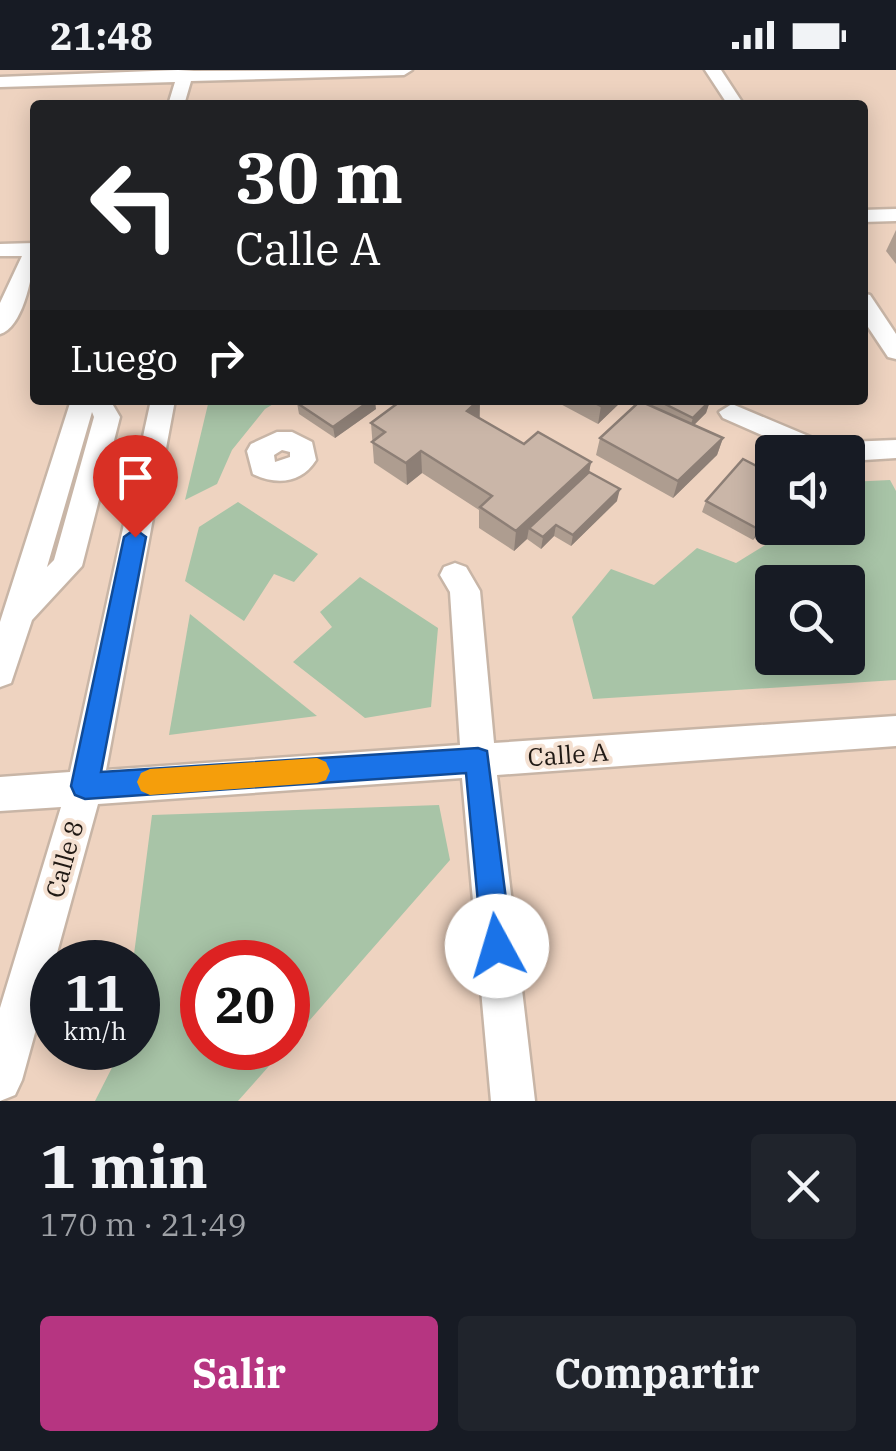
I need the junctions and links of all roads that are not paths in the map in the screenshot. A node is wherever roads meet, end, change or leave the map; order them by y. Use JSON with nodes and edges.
{"nodes":[{"id":1,"x":404,"y":70,"type":"edge"},
{"id":2,"x":714,"y":70,"type":"edge"},
{"id":3,"x":185,"y":73,"type":"edge"},
{"id":4,"x":228,"y":78,"type":"edge"},
{"id":5,"x":105,"y":80,"type":"edge"},
{"id":6,"x":0,"y":82,"type":"edge"},
{"id":7,"x":177,"y":100,"type":"edge"},
{"id":8,"x":733,"y":100,"type":"edge"},
{"id":9,"x":896,"y":215,"type":"edge"},
{"id":10,"x":868,"y":216,"type":"edge"},
{"id":11,"x":0,"y":250,"type":"edge"},
{"id":12,"x":30,"y":250,"type":"edge"},
{"id":13,"x":30,"y":261,"type":"edge"},
{"id":14,"x":868,"y":309,"type":"edge"},
{"id":15,"x":0,"y":327,"type":"edge"},
{"id":16,"x":896,"y":352,"type":"edge"},
{"id":17,"x":81,"y":405,"type":"edge"},
{"id":18,"x":101,"y":405,"type":"edge"},
{"id":19,"x":151,"y":405,"type":"edge"},
{"id":20,"x":162,"y":405,"type":"edge"},
{"id":21,"x":732,"y":412,"type":"dead end"},
{"id":22,"x":896,"y":449,"type":"edge"},
{"id":23,"x":455,"y":575,"type":"dead end"},
{"id":24,"x":121,"y":606,"type":"junction"},
{"id":25,"x":16,"y":616,"type":"junction"},
{"id":26,"x":0,"y":673,"type":"edge"},
{"id":27,"x":896,"y":731,"type":"edge"},
{"id":28,"x":478,"y":760,"type":"junction"},
{"id":29,"x":85,"y":786,"type":"junction"},
{"id":30,"x":0,"y":794,"type":"edge"},
{"id":31,"x":0,"y":1080,"type":"edge"},
{"id":32,"x":513,"y":1101,"type":"edge"}],
"edges":[{"from":1,"to":4,"type":"street"},
{"from":2,"to":8,"type":"street"},
{"from":3,"to":4,"type":"street"},
{"from":3,"to":5,"type":"street"},
{"from":3,"to":7,"type":"street"},
{"from":5,"to":6,"type":"street"},
{"from":9,"to":10,"type":"street"},
{"from":11,"to":12,"type":"street"},
{"from":13,"to":15,"type":"street"},
{"from":14,"to":16,"type":"street"},
{"from":17,"to":25,"type":"street"},
{"from":18,"to":25,"type":"street"},
{"from":19,"to":24,"type":"street"},
{"from":20,"to":24,"type":"street","name":"Calle 8"},
{"from":21,"to":22,"type":"street"},
{"from":23,"to":28,"type":"street"},
{"from":24,"to":29,"type":"street","name":"Calle 8"},
{"from":25,"to":26,"type":"street"},
{"from":27,"to":28,"type":"street","name":"Calle A"},
{"from":28,"to":29,"type":"street","name":"Calle A"},
{"from":28,"to":32,"type":"street"},
{"from":29,"to":30,"type":"street","name":"Calle A"},
{"from":29,"to":31,"type":"street","name":"Calle 8"}]}
